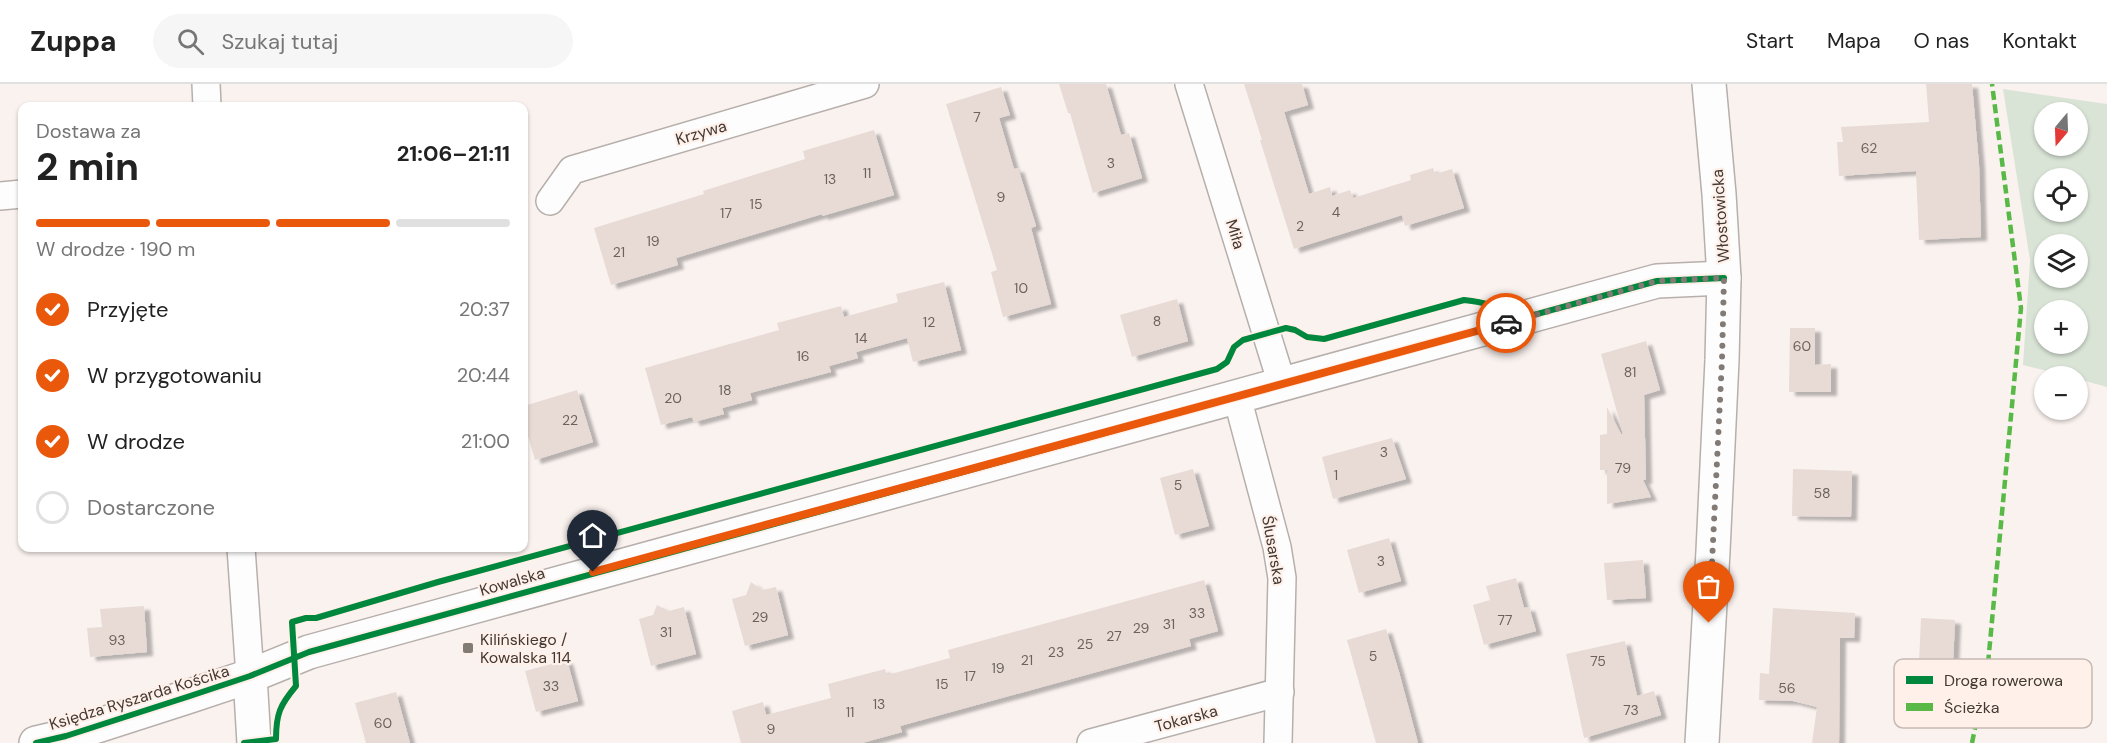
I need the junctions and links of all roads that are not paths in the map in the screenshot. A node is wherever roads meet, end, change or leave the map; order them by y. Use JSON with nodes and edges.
{"nodes":[{"id":1,"x":206,"y":84,"type":"edge"},
{"id":2,"x":865,"y":84,"type":"edge"},
{"id":3,"x":1189,"y":84,"type":"edge"},
{"id":4,"x":1709,"y":84,"type":"edge"},
{"id":5,"x":207,"y":102,"type":"edge"},
{"id":6,"x":18,"y":194,"type":"edge"},
{"id":7,"x":0,"y":196,"type":"edge"},
{"id":8,"x":550,"y":201,"type":"dead end"},
{"id":9,"x":1724,"y":278,"type":"junction"},
{"id":10,"x":1282,"y":384,"type":"junction"},
{"id":11,"x":1237,"y":397,"type":"junction"},
{"id":12,"x":241,"y":552,"type":"edge"},
{"id":13,"x":250,"y":676,"type":"junction"},
{"id":14,"x":1280,"y":692,"type":"junction"},
{"id":15,"x":36,"y":743,"type":"edge"},
{"id":16,"x":254,"y":743,"type":"edge"},
{"id":17,"x":1091,"y":743,"type":"edge"},
{"id":18,"x":1278,"y":743,"type":"edge"},
{"id":19,"x":1702,"y":743,"type":"edge"}],
"edges":[{"from":1,"to":5,"type":"street"},
{"from":2,"to":8,"type":"street","name":"Krzywa"},
{"from":3,"to":10,"type":"street","name":"Miła"},
{"from":4,"to":9,"type":"street","name":"Włostowicka"},
{"from":6,"to":7,"type":"street"},
{"from":9,"to":10,"type":"street","name":"Kowalska"},
{"from":9,"to":19,"type":"street","name":"Włostowicka"},
{"from":10,"to":11,"type":"street","name":"Kowalska"},
{"from":11,"to":13,"type":"street","name":"Kowalska"},
{"from":11,"to":14,"type":"street","name":"Ślusarska"},
{"from":12,"to":13,"type":"street"},
{"from":13,"to":15,"type":"street","name":"Księdza Ryszarda Kościka"},
{"from":13,"to":16,"type":"street"},
{"from":14,"to":17,"type":"street","name":"Tokarska"},
{"from":14,"to":18,"type":"street","name":"Ślusarska"}]}
